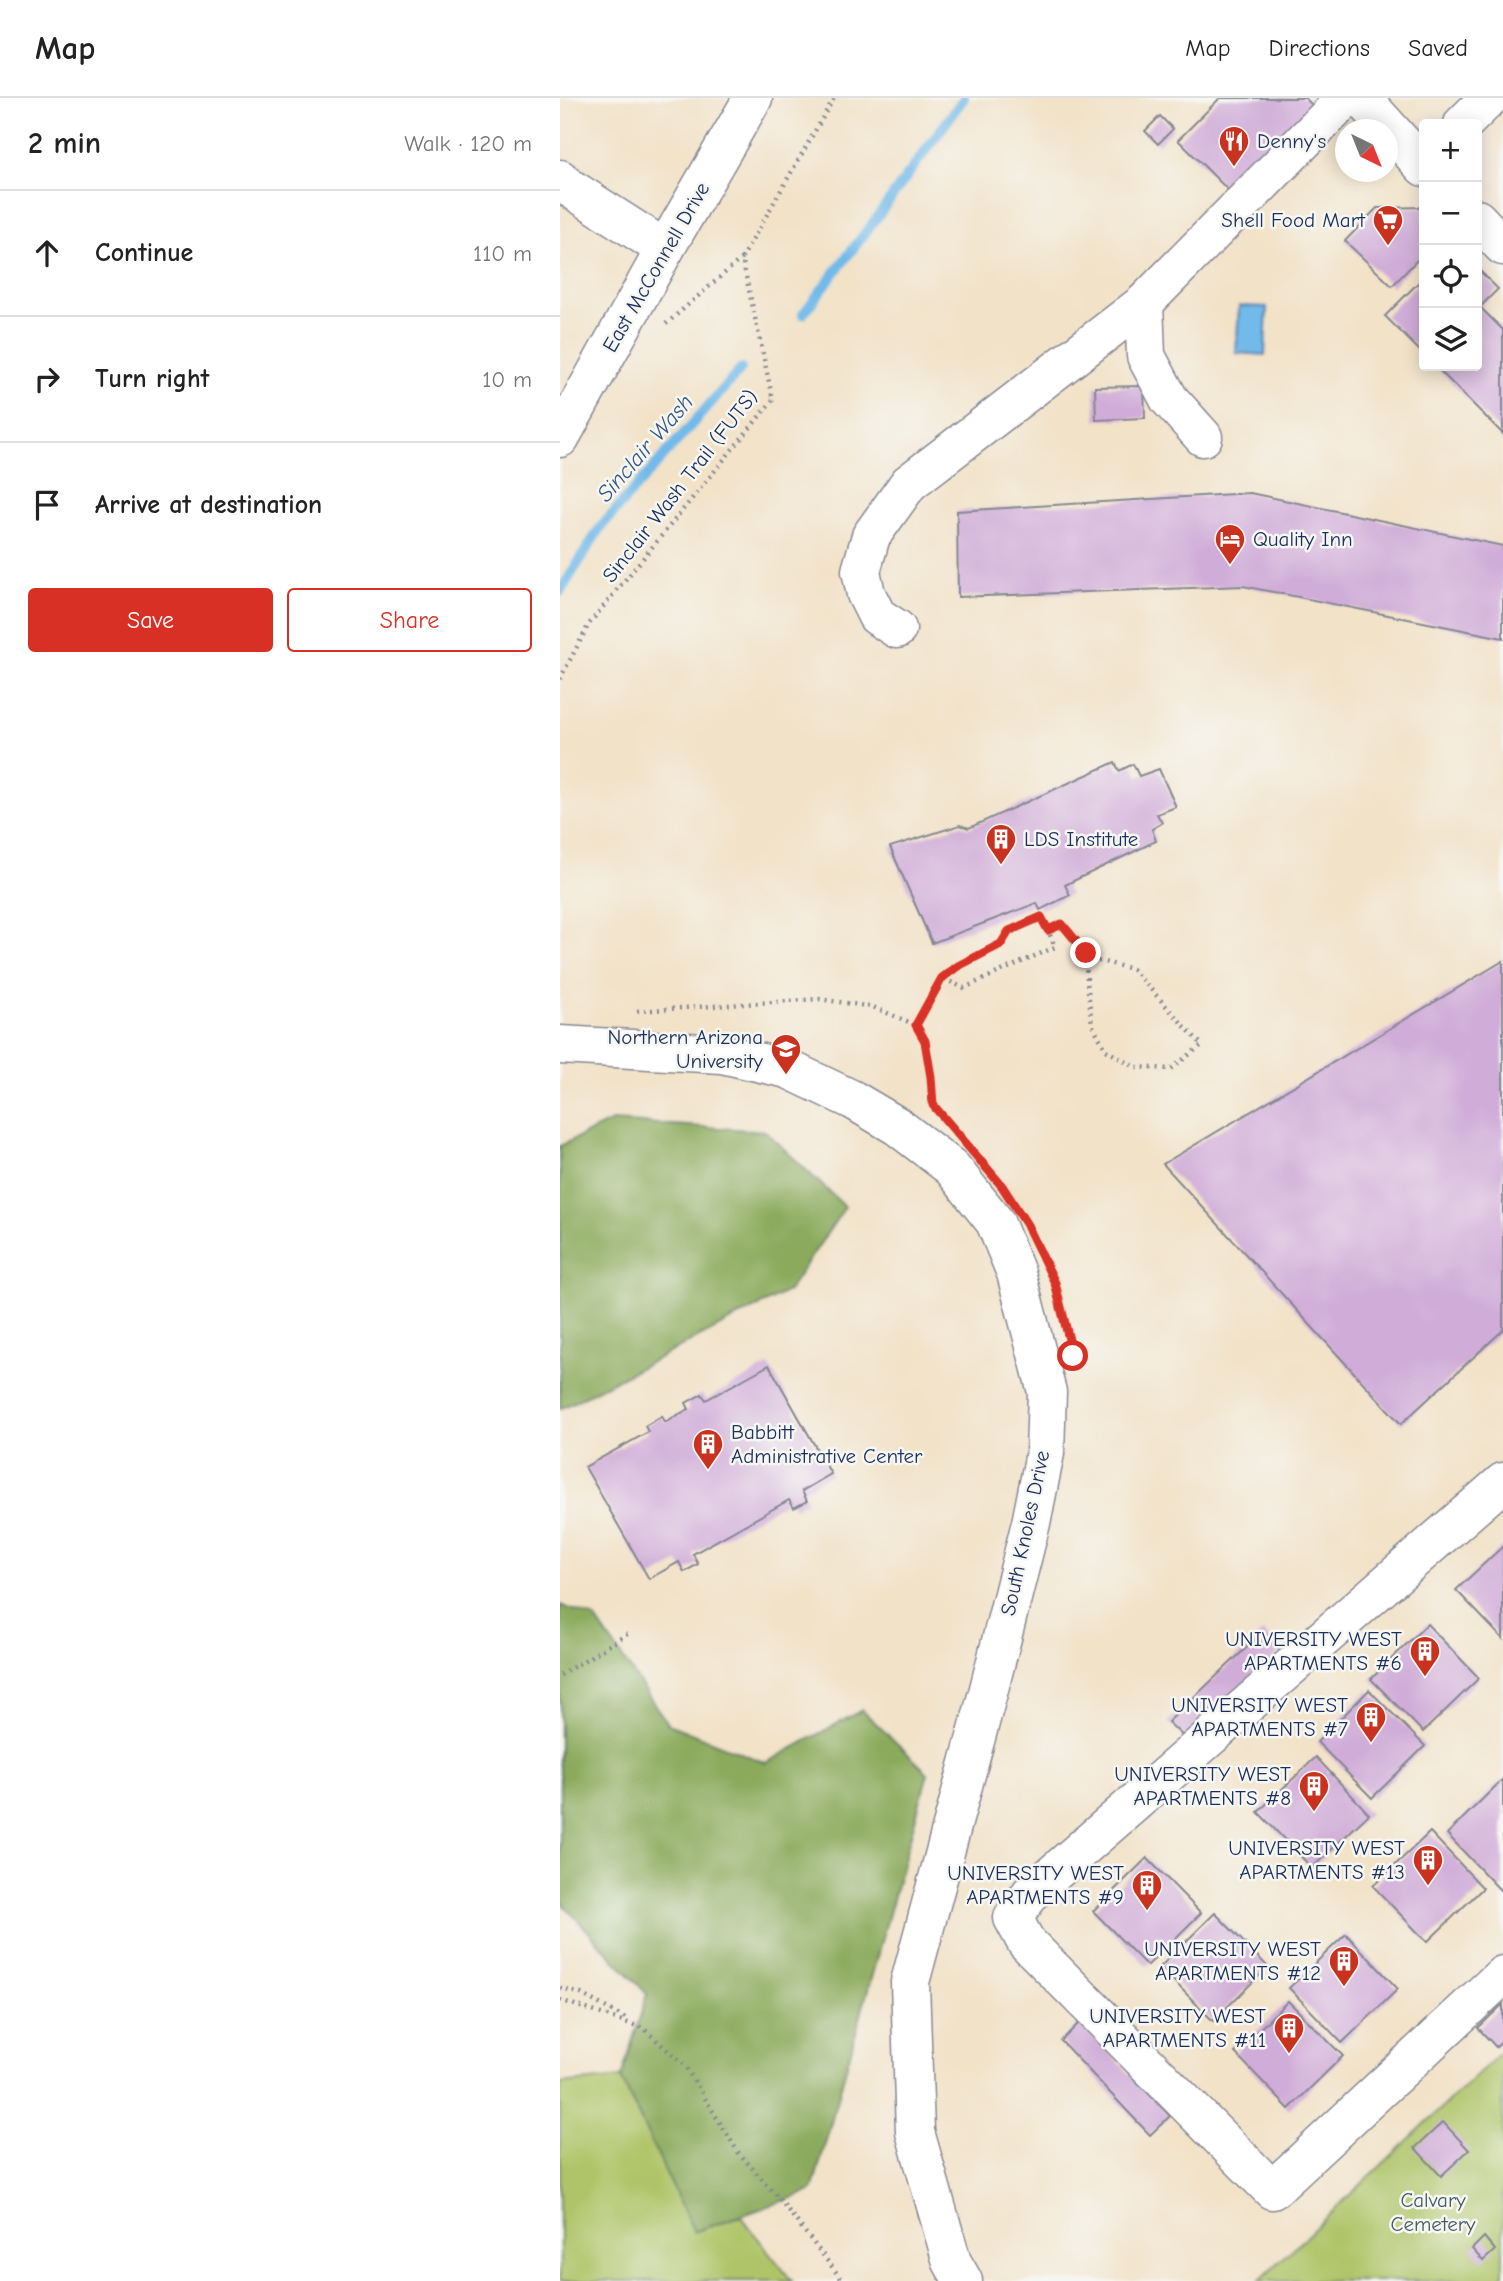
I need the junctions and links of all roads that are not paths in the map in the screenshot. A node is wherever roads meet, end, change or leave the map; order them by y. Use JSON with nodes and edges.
{"nodes":[{"id":1,"x":753,"y":98,"type":"edge"},
{"id":2,"x":1489,"y":98,"type":"edge"},
{"id":3,"x":1369,"y":102,"type":"edge"},
{"id":4,"x":1468,"y":119,"type":"edge"},
{"id":5,"x":1419,"y":159,"type":"edge"},
{"id":6,"x":560,"y":179,"type":"edge"},
{"id":7,"x":1482,"y":224,"type":"edge"},
{"id":8,"x":1503,"y":246,"type":"edge"},
{"id":9,"x":665,"y":249,"type":"junction"},
{"id":10,"x":1144,"y":303,"type":"junction"},
{"id":11,"x":1203,"y":437,"type":"dead end"},
{"id":12,"x":560,"y":438,"type":"edge"},
{"id":13,"x":897,"y":629,"type":"dead end"},
{"id":14,"x":560,"y":1045,"type":"edge"},
{"id":15,"x":1503,"y":1482,"type":"edge"},
{"id":16,"x":1503,"y":1975,"type":"edge"},
{"id":17,"x":963,"y":2281,"type":"edge"}],
"edges":[{"from":1,"to":9,"type":"street","name":"East McConnell Drive"},
{"from":2,"to":4,"type":"street"},
{"from":3,"to":5,"type":"street"},
{"from":3,"to":10,"type":"street"},
{"from":6,"to":9,"type":"street"},
{"from":7,"to":8,"type":"street"},
{"from":9,"to":12,"type":"street","name":"East McConnell Drive"},
{"from":10,"to":11,"type":"street"},
{"from":10,"to":13,"type":"street"},
{"from":14,"to":17,"type":"street","name":"South Knoles Drive"},
{"from":15,"to":16,"type":"street"}]}
